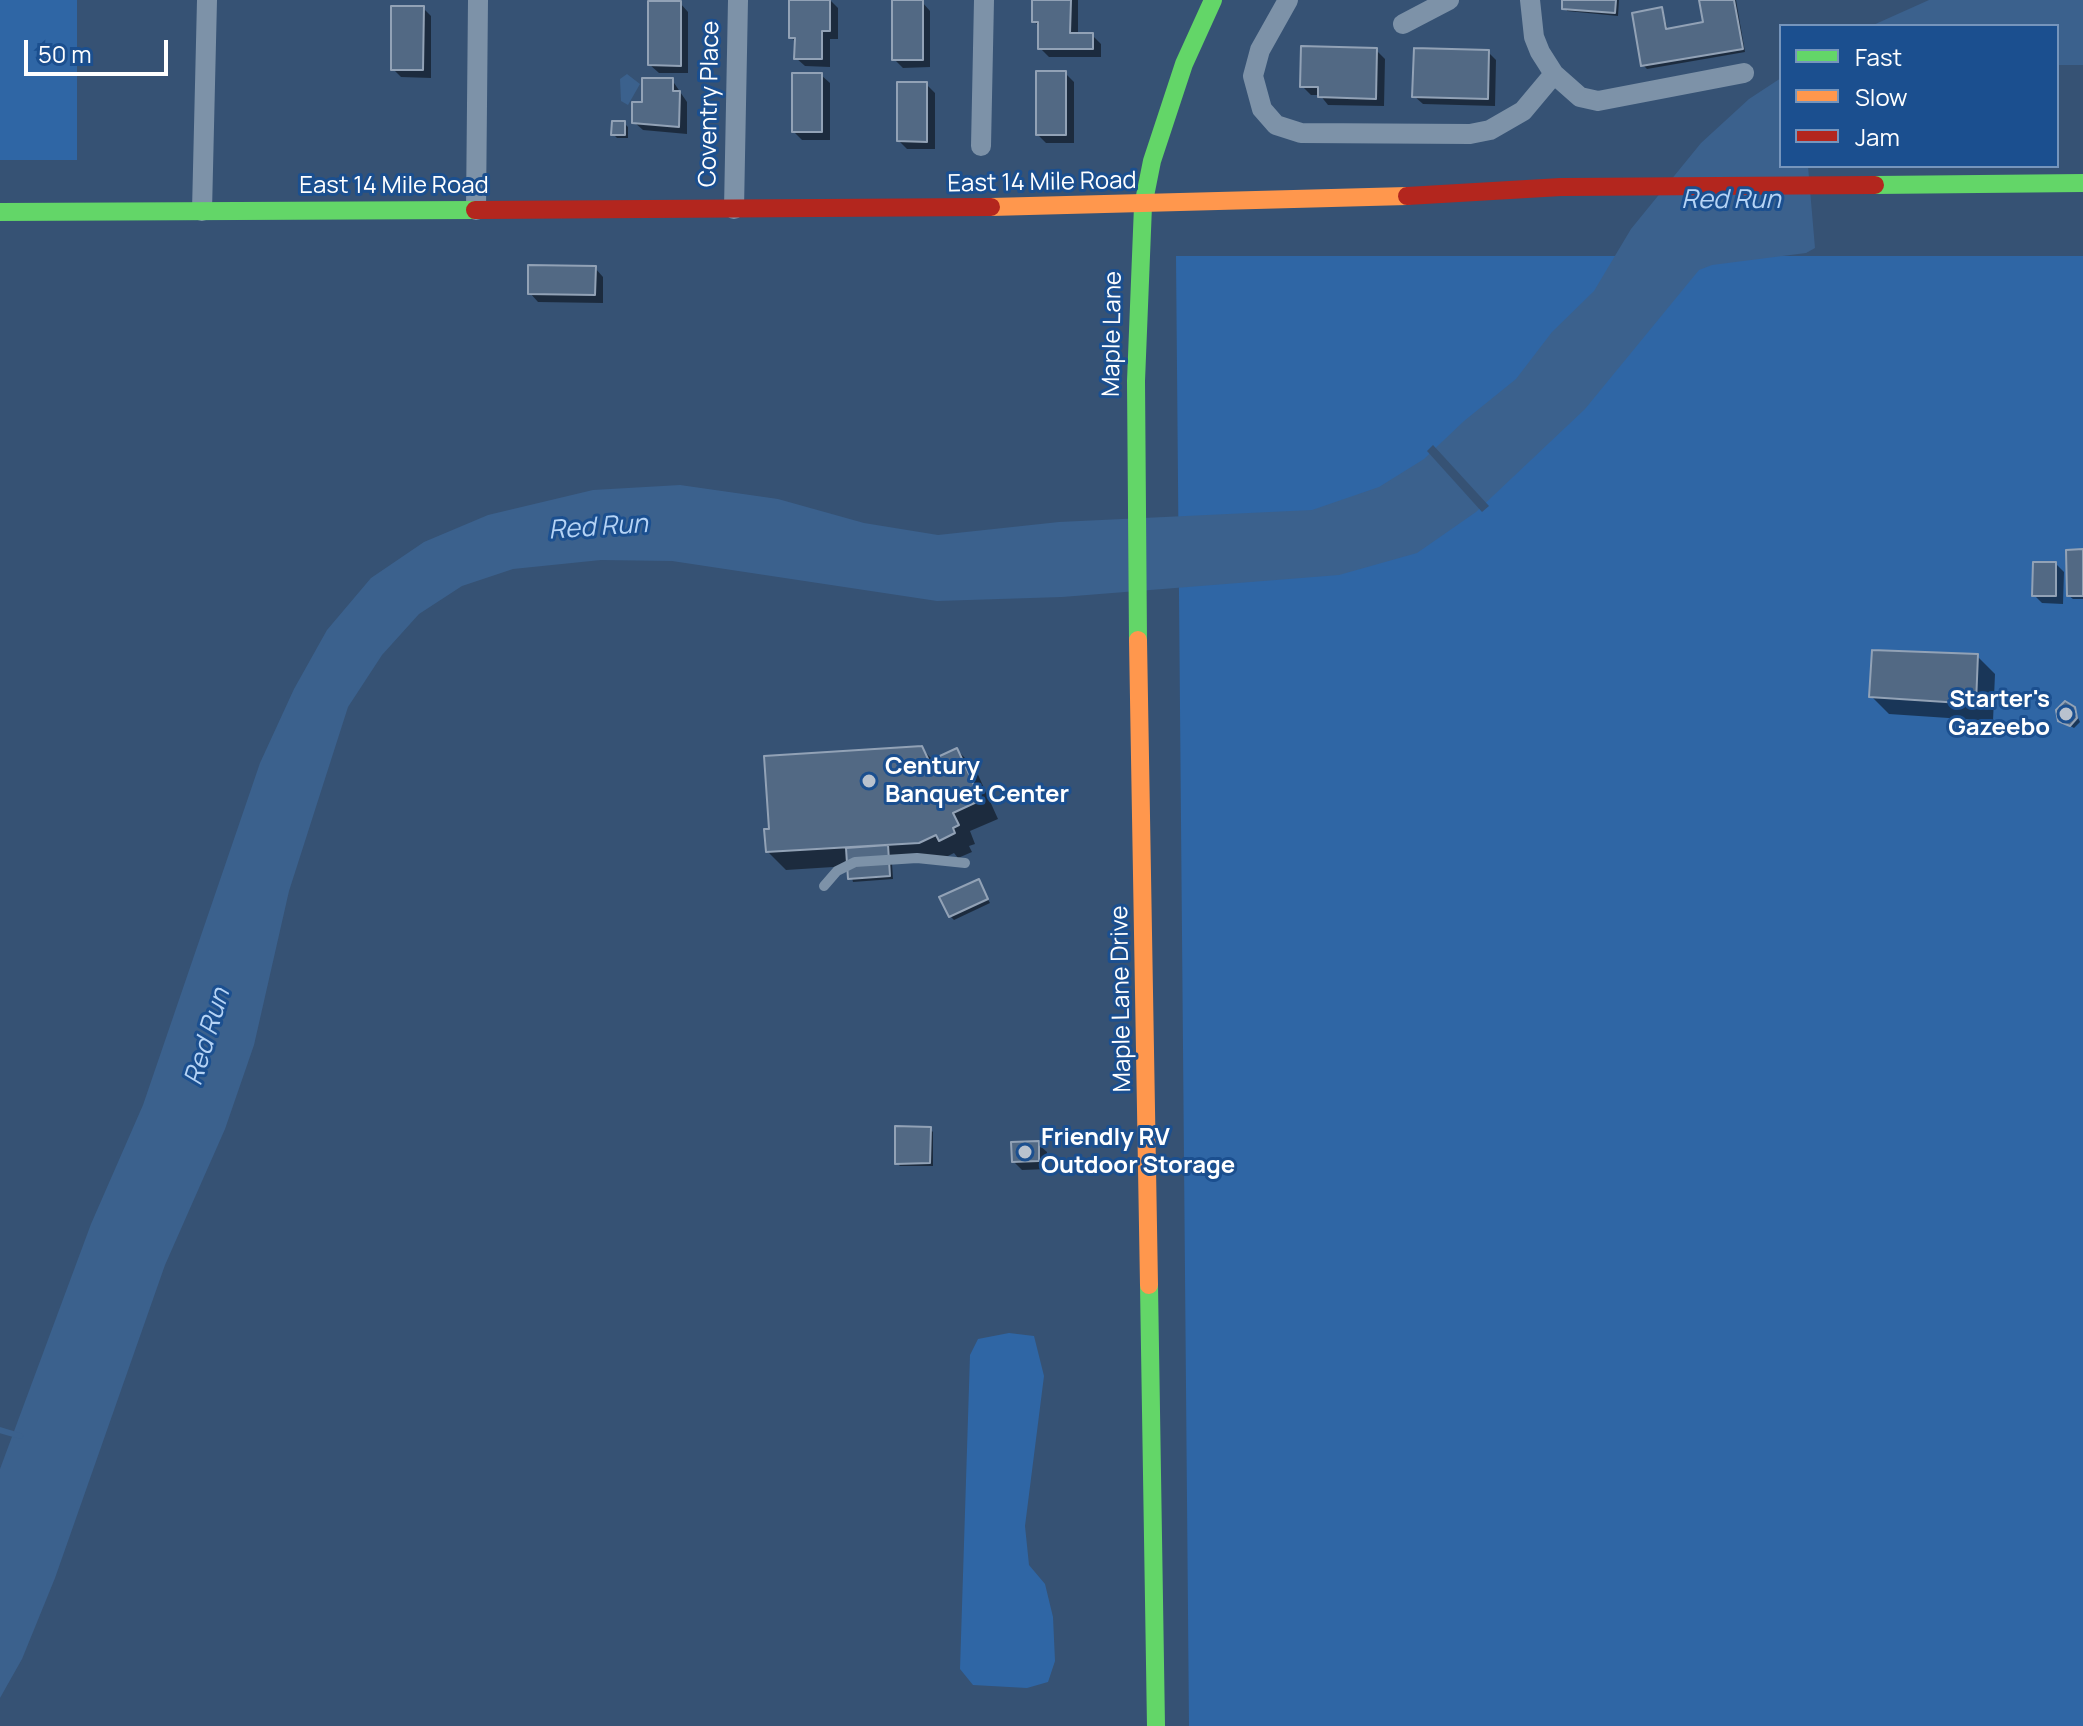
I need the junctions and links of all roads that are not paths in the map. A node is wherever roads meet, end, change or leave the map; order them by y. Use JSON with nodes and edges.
{"nodes":[{"id":1,"x":207,"y":0,"type":"edge"},
{"id":2,"x":478,"y":0,"type":"edge"},
{"id":3,"x":738,"y":0,"type":"edge"},
{"id":4,"x":984,"y":0,"type":"edge"},
{"id":5,"x":1213,"y":0,"type":"edge"},
{"id":6,"x":1288,"y":0,"type":"edge"},
{"id":7,"x":1449,"y":0,"type":"edge"},
{"id":8,"x":1530,"y":0,"type":"edge"},
{"id":9,"x":1403,"y":24,"type":"dead end"},
{"id":10,"x":1744,"y":73,"type":"dead end"},
{"id":11,"x":1554,"y":74,"type":"junction"},
{"id":12,"x":981,"y":146,"type":"dead end"},
{"id":13,"x":2083,"y":183,"type":"edge"},
{"id":14,"x":1143,"y":206,"type":"junction"},
{"id":15,"x":734,"y":209,"type":"junction"},
{"id":16,"x":476,"y":210,"type":"junction"},
{"id":17,"x":202,"y":211,"type":"junction"},
{"id":18,"x":0,"y":212,"type":"edge"},
{"id":19,"x":1137,"y":464,"type":"joint"},
{"id":20,"x":965,"y":863,"type":"dead end"},
{"id":21,"x":824,"y":886,"type":"dead end"},
{"id":22,"x":1156,"y":1726,"type":"edge"}],
"edges":[{"from":1,"to":17,"type":"street"},
{"from":2,"to":16,"type":"street"},
{"from":3,"to":15,"type":"street","name":"Coventry Place"},
{"from":4,"to":12,"type":"street"},
{"from":5,"to":14,"type":"main road","name":"Maple Lane"},
{"from":6,"to":11,"type":"street"},
{"from":7,"to":9,"type":"street"},
{"from":8,"to":11,"type":"street"},
{"from":10,"to":11,"type":"street"},
{"from":13,"to":14,"type":"main road","name":"East 14 Mile Road"},
{"from":14,"to":15,"type":"main road","name":"East 14 Mile Road"},
{"from":14,"to":19,"type":"main road","name":"Maple Lane"},
{"from":15,"to":16,"type":"main road","name":"East 14 Mile Road"},
{"from":16,"to":17,"type":"main road","name":"East 14 Mile Road"},
{"from":17,"to":18,"type":"main road","name":"East 14 Mile Road"},
{"from":19,"to":22,"type":"main road","name":"Maple Lane Drive"},
{"from":20,"to":21,"type":"lane"}]}
